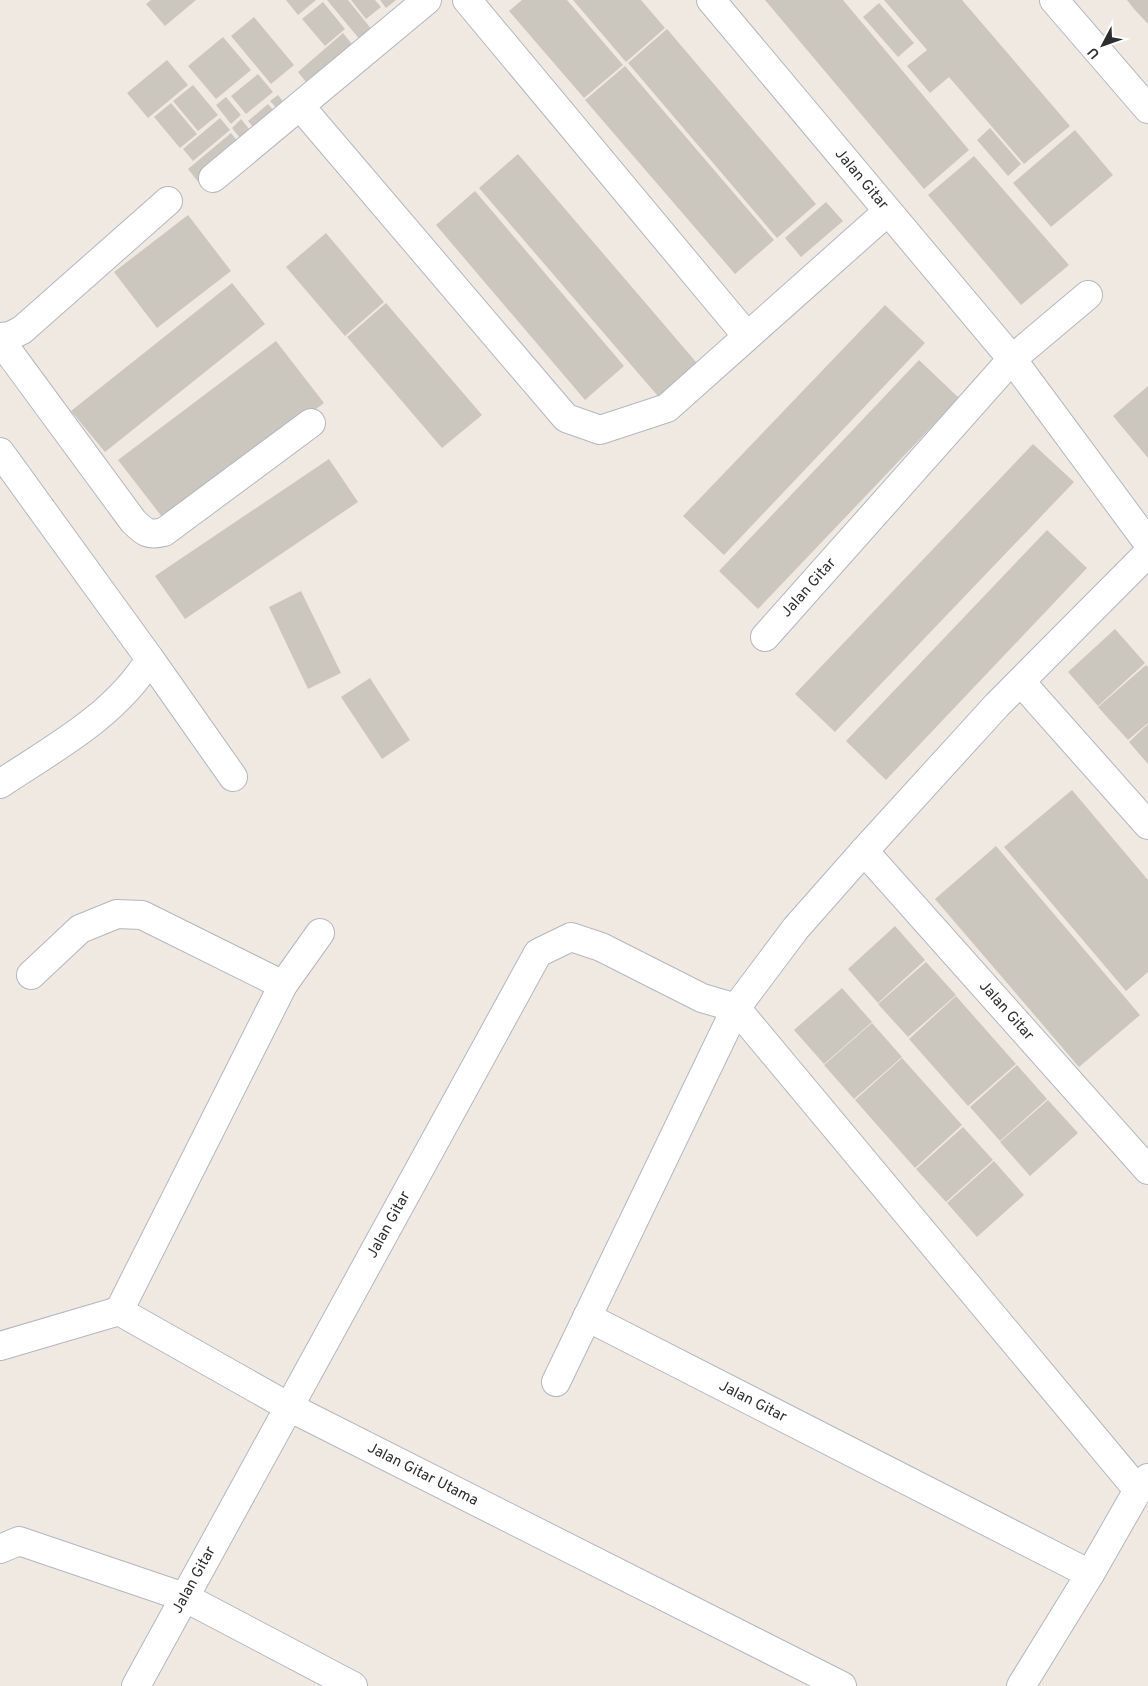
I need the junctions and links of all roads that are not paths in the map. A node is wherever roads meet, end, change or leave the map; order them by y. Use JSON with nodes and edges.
{"nodes":[{"id":1,"x":427,"y":0,"type":"edge"},
{"id":2,"x":467,"y":0,"type":"edge"},
{"id":3,"x":711,"y":0,"type":"edge"},
{"id":4,"x":1054,"y":0,"type":"edge"},
{"id":5,"x":300,"y":106,"type":"junction"},
{"id":6,"x":1148,"y":109,"type":"edge"},
{"id":7,"x":213,"y":178,"type":"dead end"},
{"id":8,"x":168,"y":201,"type":"dead end"},
{"id":9,"x":887,"y":212,"type":"junction"},
{"id":10,"x":1088,"y":295,"type":"dead end"},
{"id":11,"x":747,"y":336,"type":"junction"},
{"id":12,"x":0,"y":339,"type":"edge"},
{"id":13,"x":1012,"y":360,"type":"junction"},
{"id":14,"x":311,"y":423,"type":"dead end"},
{"id":15,"x":0,"y":452,"type":"edge"},
{"id":16,"x":1148,"y":543,"type":"edge"},
{"id":17,"x":1148,"y":552,"type":"edge"},
{"id":18,"x":765,"y":637,"type":"dead end"},
{"id":19,"x":150,"y":659,"type":"junction"},
{"id":20,"x":1021,"y":682,"type":"junction"},
{"id":21,"x":233,"y":777,"type":"dead end"},
{"id":22,"x":0,"y":784,"type":"edge"},
{"id":23,"x":1148,"y":825,"type":"edge"},
{"id":24,"x":864,"y":851,"type":"junction"},
{"id":25,"x":320,"y":933,"type":"dead end"},
{"id":26,"x":31,"y":975,"type":"dead end"},
{"id":27,"x":283,"y":985,"type":"junction"},
{"id":28,"x":736,"y":1008,"type":"junction"},
{"id":29,"x":1148,"y":1170,"type":"edge"},
{"id":30,"x":119,"y":1311,"type":"junction"},
{"id":31,"x":587,"y":1317,"type":"junction"},
{"id":32,"x":0,"y":1346,"type":"edge"},
{"id":33,"x":556,"y":1382,"type":"dead end"},
{"id":34,"x":290,"y":1407,"type":"junction"},
{"id":35,"x":1143,"y":1484,"type":"edge"},
{"id":36,"x":0,"y":1549,"type":"edge"},
{"id":37,"x":1090,"y":1574,"type":"junction"},
{"id":38,"x":184,"y":1597,"type":"junction"},
{"id":39,"x":136,"y":1686,"type":"edge"},
{"id":40,"x":353,"y":1686,"type":"edge"},
{"id":41,"x":842,"y":1686,"type":"edge"},
{"id":42,"x":1021,"y":1686,"type":"edge"}],
"edges":[{"from":1,"to":5,"type":"street"},
{"from":2,"to":11,"type":"street"},
{"from":3,"to":9,"type":"street","name":"Jalan Gitar"},
{"from":4,"to":6,"type":"street"},
{"from":5,"to":7,"type":"street"},
{"from":5,"to":11,"type":"street"},
{"from":8,"to":12,"type":"street"},
{"from":9,"to":11,"type":"street"},
{"from":9,"to":13,"type":"street","name":"Jalan Gitar"},
{"from":10,"to":13,"type":"street","name":"Jalan Gitar"},
{"from":12,"to":14,"type":"street"},
{"from":13,"to":16,"type":"street","name":"Jalan Gitar"},
{"from":13,"to":18,"type":"street","name":"Jalan Gitar"},
{"from":15,"to":19,"type":"street"},
{"from":17,"to":20,"type":"street"},
{"from":19,"to":21,"type":"street"},
{"from":19,"to":22,"type":"street"},
{"from":20,"to":23,"type":"street"},
{"from":20,"to":24,"type":"street"},
{"from":24,"to":28,"type":"street"},
{"from":24,"to":29,"type":"street","name":"Jalan Gitar"},
{"from":25,"to":27,"type":"street"},
{"from":26,"to":27,"type":"street"},
{"from":27,"to":30,"type":"street"},
{"from":28,"to":31,"type":"street"},
{"from":28,"to":34,"type":"street","name":"Jalan Gitar"},
{"from":28,"to":35,"type":"street"},
{"from":30,"to":32,"type":"street"},
{"from":30,"to":34,"type":"street","name":"Jalan Gitar Utama"},
{"from":31,"to":33,"type":"street"},
{"from":31,"to":37,"type":"street","name":"Jalan Gitar"},
{"from":34,"to":38,"type":"street","name":"Jalan Gitar"},
{"from":34,"to":41,"type":"street","name":"Jalan Gitar Utama"},
{"from":35,"to":37,"type":"street"},
{"from":36,"to":38,"type":"street"},
{"from":37,"to":42,"type":"street"},
{"from":38,"to":39,"type":"street","name":"Jalan Gitar"},
{"from":38,"to":40,"type":"street"}]}
